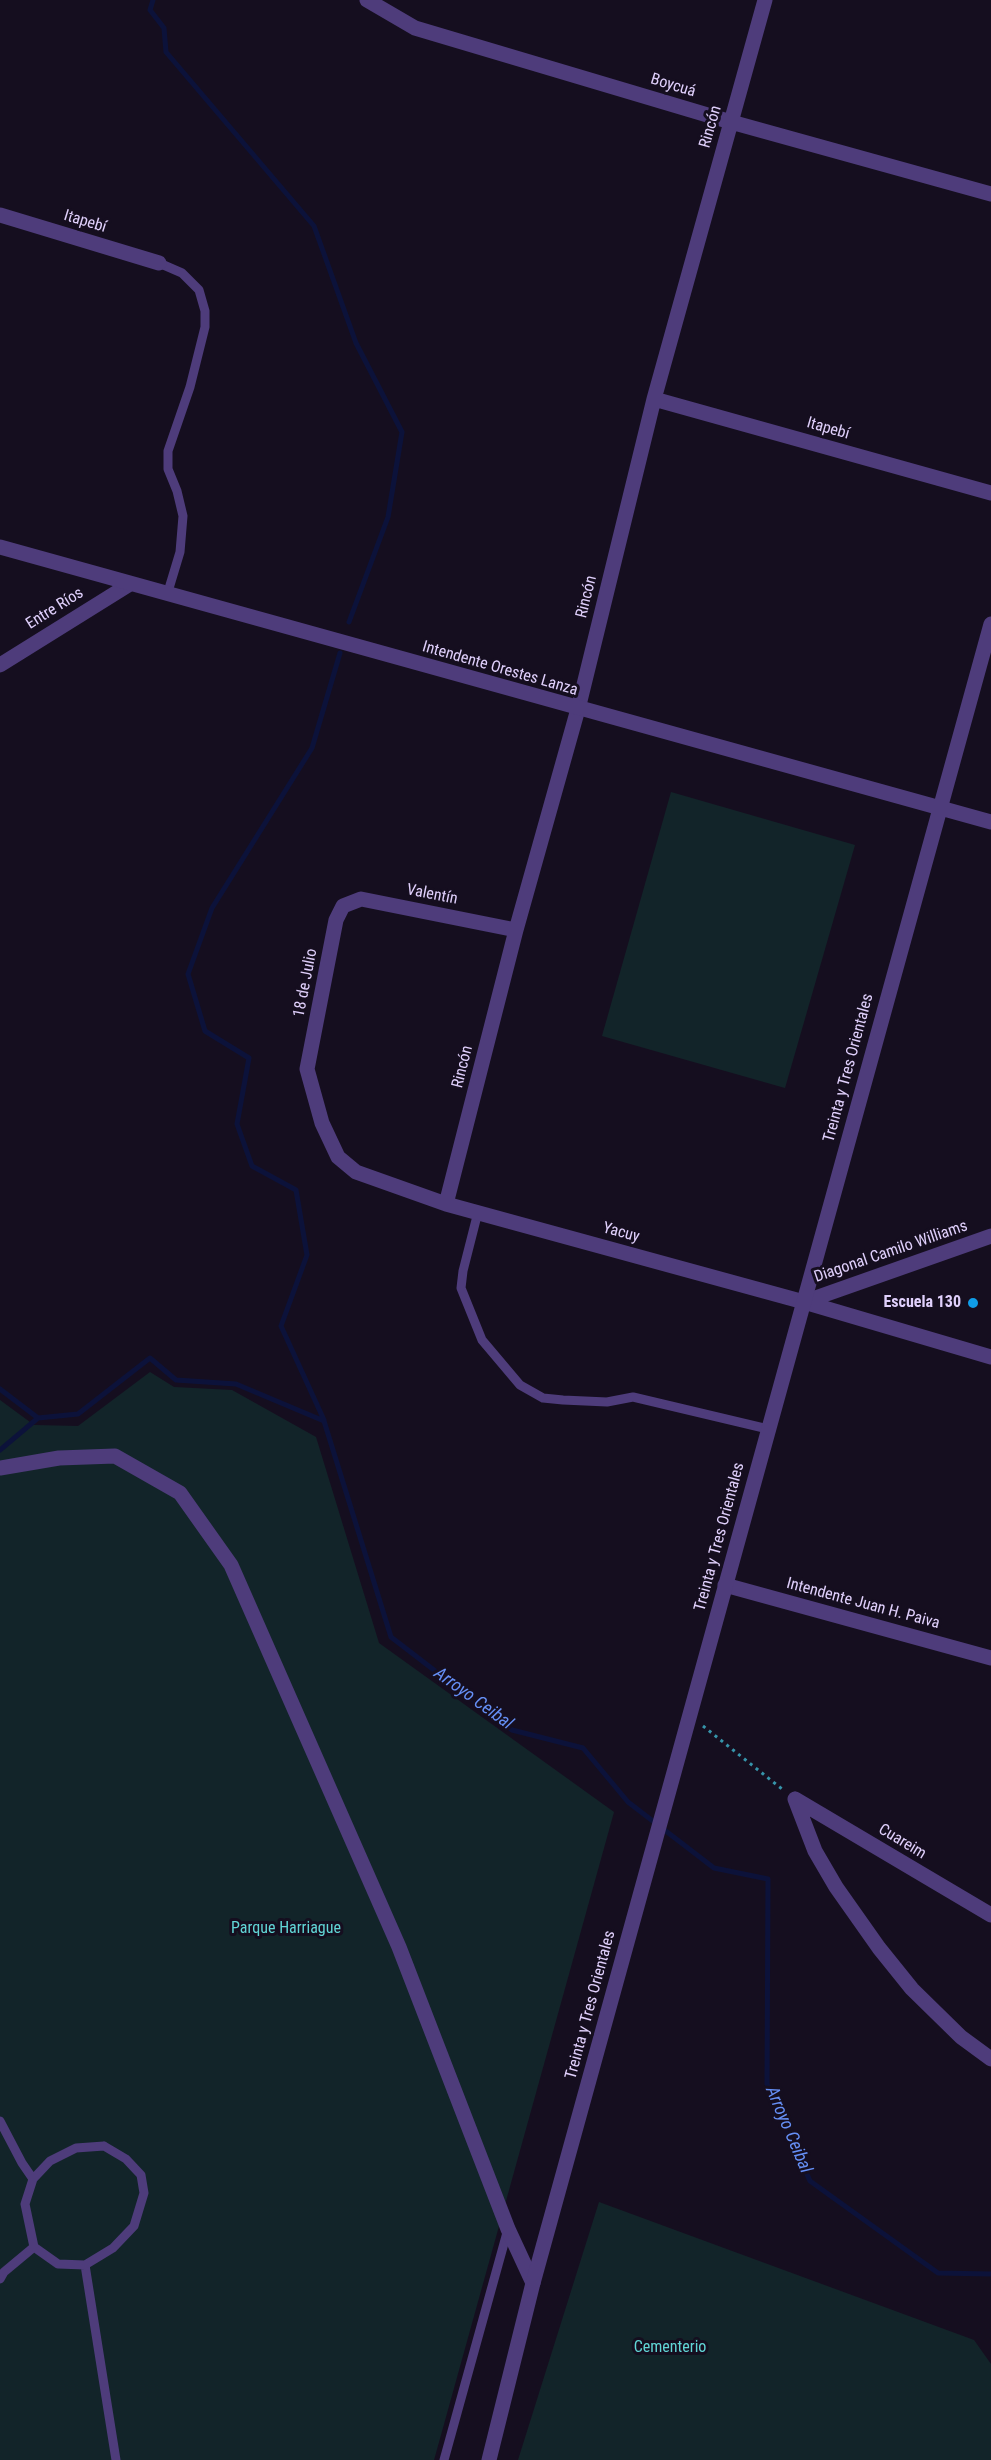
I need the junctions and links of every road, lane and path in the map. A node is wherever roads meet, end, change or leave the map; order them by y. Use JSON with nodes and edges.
{"nodes":[{"id":1,"x":367,"y":0,"type":"edge"},
{"id":2,"x":765,"y":0,"type":"edge"},
{"id":3,"x":731,"y":122,"type":"junction"},
{"id":4,"x":991,"y":195,"type":"edge"},
{"id":5,"x":0,"y":215,"type":"edge"},
{"id":6,"x":159,"y":263,"type":"joint"},
{"id":7,"x":654,"y":399,"type":"junction"},
{"id":8,"x":991,"y":493,"type":"edge"},
{"id":9,"x":0,"y":547,"type":"edge"},
{"id":10,"x":130,"y":584,"type":"junction"},
{"id":11,"x":167,"y":595,"type":"junction"},
{"id":12,"x":991,"y":624,"type":"edge"},
{"id":13,"x":0,"y":664,"type":"edge"},
{"id":14,"x":578,"y":709,"type":"junction"},
{"id":15,"x":940,"y":808,"type":"junction"},
{"id":16,"x":991,"y":822,"type":"edge"},
{"id":17,"x":343,"y":906,"type":"joint"},
{"id":18,"x":516,"y":930,"type":"junction"},
{"id":19,"x":308,"y":1069,"type":"joint"},
{"id":20,"x":446,"y":1204,"type":"junction"},
{"id":21,"x":478,"y":1212,"type":"junction"},
{"id":22,"x":991,"y":1236,"type":"edge"},
{"id":23,"x":804,"y":1302,"type":"junction"},
{"id":24,"x":991,"y":1357,"type":"edge"},
{"id":25,"x":768,"y":1430,"type":"junction"},
{"id":26,"x":0,"y":1468,"type":"edge"},
{"id":27,"x":725,"y":1585,"type":"junction"},
{"id":28,"x":991,"y":1658,"type":"edge"},
{"id":29,"x":690,"y":1715,"type":"junction"},
{"id":30,"x":795,"y":1799,"type":"junction"},
{"id":31,"x":991,"y":1915,"type":"edge"},
{"id":32,"x":991,"y":2059,"type":"edge"},
{"id":33,"x":0,"y":2121,"type":"edge"},
{"id":34,"x":33,"y":2179,"type":"junction"},
{"id":35,"x":508,"y":2229,"type":"junction"},
{"id":36,"x":34,"y":2247,"type":"junction"},
{"id":37,"x":85,"y":2265,"type":"junction"},
{"id":38,"x":0,"y":2278,"type":"edge"},
{"id":39,"x":533,"y":2283,"type":"junction"},
{"id":40,"x":116,"y":2460,"type":"edge"},
{"id":41,"x":444,"y":2460,"type":"edge"},
{"id":42,"x":489,"y":2460,"type":"edge"}],
"edges":[{"from":1,"to":3,"type":"street","name":"Boycuá"},
{"from":2,"to":3,"type":"street","name":"Rincón"},
{"from":3,"to":4,"type":"street","name":"Boycuá"},
{"from":3,"to":7,"type":"street","name":"Rincón"},
{"from":5,"to":6,"type":"street","name":"Itapebí"},
{"from":6,"to":11,"type":"lane"},
{"from":7,"to":8,"type":"street","name":"Itapebí"},
{"from":7,"to":14,"type":"street","name":"Rincón"},
{"from":9,"to":10,"type":"street","name":"Intendente Orestes Lanza"},
{"from":10,"to":11,"type":"street","name":"Intendente Orestes Lanza"},
{"from":10,"to":13,"type":"street","name":"Entre Ríos"},
{"from":11,"to":14,"type":"street","name":"Intendente Orestes Lanza"},
{"from":12,"to":15,"type":"street","name":"Treinta y Tres Orientales"},
{"from":14,"to":15,"type":"street","name":"Intendente Orestes Lanza"},
{"from":14,"to":18,"type":"street","name":"Rincón"},
{"from":15,"to":16,"type":"street","name":"Intendente Orestes Lanza"},
{"from":15,"to":23,"type":"street","name":"Treinta y Tres Orientales"},
{"from":17,"to":18,"type":"street","name":"Valentín"},
{"from":17,"to":19,"type":"street","name":"18 de Julio"},
{"from":18,"to":20,"type":"street","name":"Rincón"},
{"from":19,"to":20,"type":"street","name":"Yacuy"},
{"from":20,"to":21,"type":"street","name":"Yacuy"},
{"from":21,"to":23,"type":"street","name":"Yacuy"},
{"from":21,"to":25,"type":"lane"},
{"from":22,"to":23,"type":"street","name":"Diagonal Camilo Williams"},
{"from":23,"to":24,"type":"street","name":"Yacuy"},
{"from":23,"to":25,"type":"street","name":"Treinta y Tres Orientales"},
{"from":25,"to":27,"type":"street","name":"Treinta y Tres Orientales"},
{"from":26,"to":35,"type":"street"},
{"from":27,"to":28,"type":"street","name":"Intendente Juan H. Paiva"},
{"from":27,"to":29,"type":"street","name":"Treinta y Tres Orientales"},
{"from":29,"to":30,"type":"path"},
{"from":29,"to":39,"type":"street","name":"Treinta y Tres Orientales"},
{"from":30,"to":31,"type":"street","name":"Cuareim"},
{"from":30,"to":32,"type":"street"},
{"from":33,"to":34,"type":"lane"},
{"from":34,"to":36,"type":"lane"},
{"from":34,"to":37,"type":"lane"},
{"from":35,"to":39,"type":"street"},
{"from":35,"to":41,"type":"lane"},
{"from":36,"to":37,"type":"lane"},
{"from":36,"to":38,"type":"lane"},
{"from":37,"to":40,"type":"lane"},
{"from":39,"to":42,"type":"street","name":"Treinta y Tres Orientales"}]}
